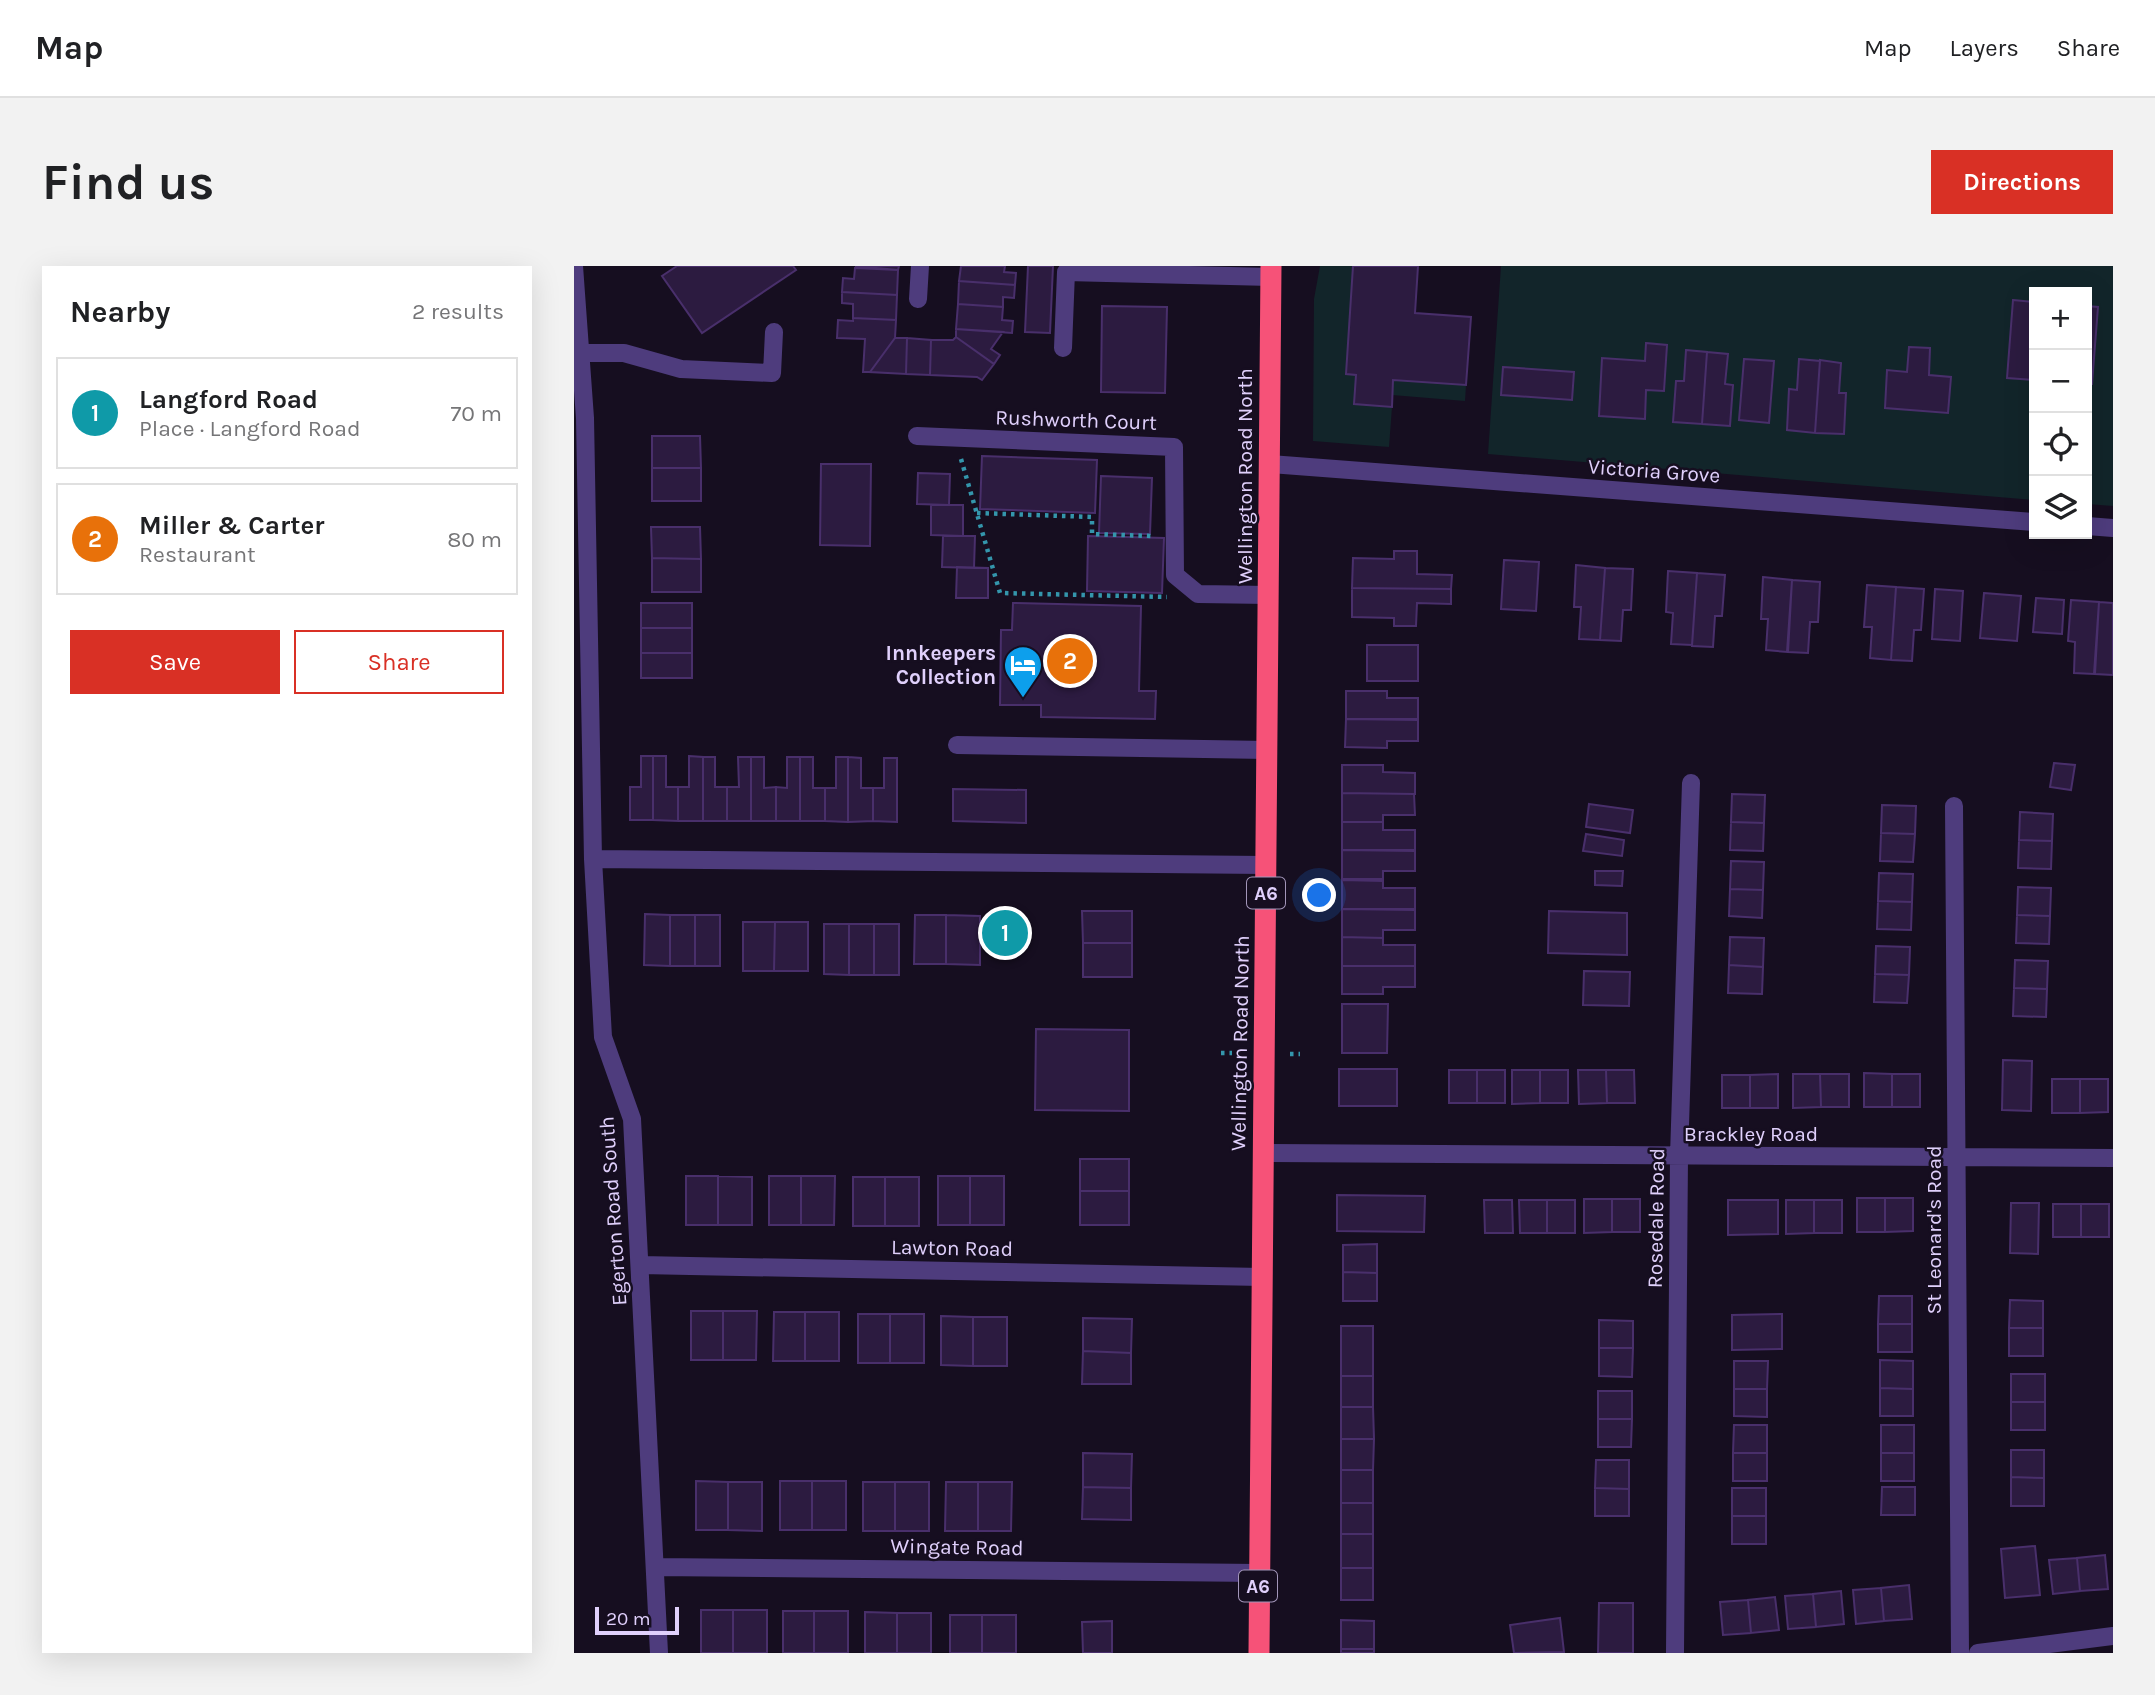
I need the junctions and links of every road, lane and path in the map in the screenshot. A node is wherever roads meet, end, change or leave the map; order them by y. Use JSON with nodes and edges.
{"nodes":[{"id":1,"x":575,"y":266,"type":"edge"},
{"id":2,"x":920,"y":266,"type":"edge"},
{"id":3,"x":1271,"y":272,"type":"edge"},
{"id":4,"x":918,"y":299,"type":"dead end"},
{"id":5,"x":774,"y":331,"type":"dead end"},
{"id":6,"x":1063,"y":348,"type":"dead end"},
{"id":7,"x":580,"y":353,"type":"junction"},
{"id":8,"x":916,"y":436,"type":"dead end"},
{"id":9,"x":955,"y":438,"type":"junction"},
{"id":10,"x":1270,"y":464,"type":"junction"},
{"id":11,"x":977,"y":513,"type":"junction"},
{"id":12,"x":2029,"y":522,"type":"edge"},
{"id":13,"x":2092,"y":526,"type":"edge"},
{"id":14,"x":2113,"y":528,"type":"edge"},
{"id":15,"x":1174,"y":537,"type":"junction"},
{"id":16,"x":1185,"y":584,"type":"junction"},
{"id":17,"x":1269,"y":595,"type":"junction"},
{"id":18,"x":957,"y":745,"type":"dead end"},
{"id":19,"x":1267,"y":750,"type":"junction"},
{"id":20,"x":1690,"y":783,"type":"dead end"},
{"id":21,"x":1954,"y":806,"type":"dead end"},
{"id":22,"x":593,"y":859,"type":"junction"},
{"id":23,"x":1266,"y":865,"type":"junction"},
{"id":24,"x":1220,"y":1053,"type":"dead end"},
{"id":25,"x":1232,"y":1053,"type":"dead end"},
{"id":26,"x":1290,"y":1054,"type":"dead end"},
{"id":27,"x":1300,"y":1054,"type":"dead end"},
{"id":28,"x":1263,"y":1153,"type":"junction"},
{"id":29,"x":1679,"y":1156,"type":"junction"},
{"id":30,"x":1957,"y":1158,"type":"junction"},
{"id":31,"x":2113,"y":1158,"type":"edge"},
{"id":32,"x":641,"y":1265,"type":"junction"},
{"id":33,"x":1262,"y":1277,"type":"junction"},
{"id":34,"x":655,"y":1567,"type":"junction"},
{"id":35,"x":1258,"y":1573,"type":"junction"},
{"id":36,"x":2113,"y":1636,"type":"edge"},
{"id":37,"x":1999,"y":1652,"type":"edge"},
{"id":38,"x":659,"y":1653,"type":"edge"},
{"id":39,"x":1259,"y":1653,"type":"edge"},
{"id":40,"x":1675,"y":1653,"type":"edge"},
{"id":41,"x":1959,"y":1653,"type":"edge"},
{"id":42,"x":1978,"y":1653,"type":"edge"}],
"edges":[{"from":1,"to":7,"type":"street","name":"Egerton Road South"},
{"from":2,"to":4,"type":"street"},
{"from":3,"to":6,"type":"street"},
{"from":3,"to":10,"type":"highway","name":"Wellington Road North","number":"A6"},
{"from":5,"to":7,"type":"street"},
{"from":7,"to":22,"type":"street","name":"Egerton Road South"},
{"from":8,"to":9,"type":"street","name":"Rushworth Court"},
{"from":9,"to":11,"type":"path"},
{"from":9,"to":15,"type":"street","name":"Rushworth Court"},
{"from":10,"to":12,"type":"street","name":"Victoria Grove"},
{"from":10,"to":17,"type":"highway","name":"Wellington Road North","number":"A6"},
{"from":11,"to":15,"type":"path"},
{"from":11,"to":16,"type":"path"},
{"from":13,"to":14,"type":"street"},
{"from":15,"to":16,"type":"street","name":"Rushworth Court"},
{"from":16,"to":17,"type":"street"},
{"from":17,"to":19,"type":"highway","name":"Wellington Road North","number":"A6"},
{"from":18,"to":19,"type":"street"},
{"from":19,"to":23,"type":"highway","name":"Wellington Road North","number":"A6"},
{"from":20,"to":29,"type":"street","name":"Rosedale Road"},
{"from":21,"to":30,"type":"street","name":"St Leonard's Road"},
{"from":22,"to":23,"type":"street"},
{"from":22,"to":32,"type":"street","name":"Egerton Road South"},
{"from":23,"to":28,"type":"highway","name":"Wellington Road North","number":"A6"},
{"from":24,"to":25,"type":"path"},
{"from":26,"to":27,"type":"path"},
{"from":28,"to":29,"type":"street","name":"Brackley Road"},
{"from":28,"to":33,"type":"highway","name":"Wellington Road North","number":"A6"},
{"from":29,"to":30,"type":"street","name":"Brackley Road"},
{"from":29,"to":40,"type":"street","name":"Rosedale Road"},
{"from":30,"to":31,"type":"street","name":"Brackley Road"},
{"from":30,"to":41,"type":"street","name":"St Leonard's Road"},
{"from":32,"to":33,"type":"street","name":"Lawton Road"},
{"from":32,"to":34,"type":"street","name":"Egerton Road South"},
{"from":33,"to":35,"type":"highway","name":"Wellington Road North","number":"A6"},
{"from":34,"to":35,"type":"street","name":"Wingate Road"},
{"from":34,"to":38,"type":"street","name":"Egerton Road South"},
{"from":35,"to":39,"type":"highway","name":"Wellington Road North","number":"A6"},
{"from":36,"to":37,"type":"street"},
{"from":37,"to":42,"type":"street"}]}
